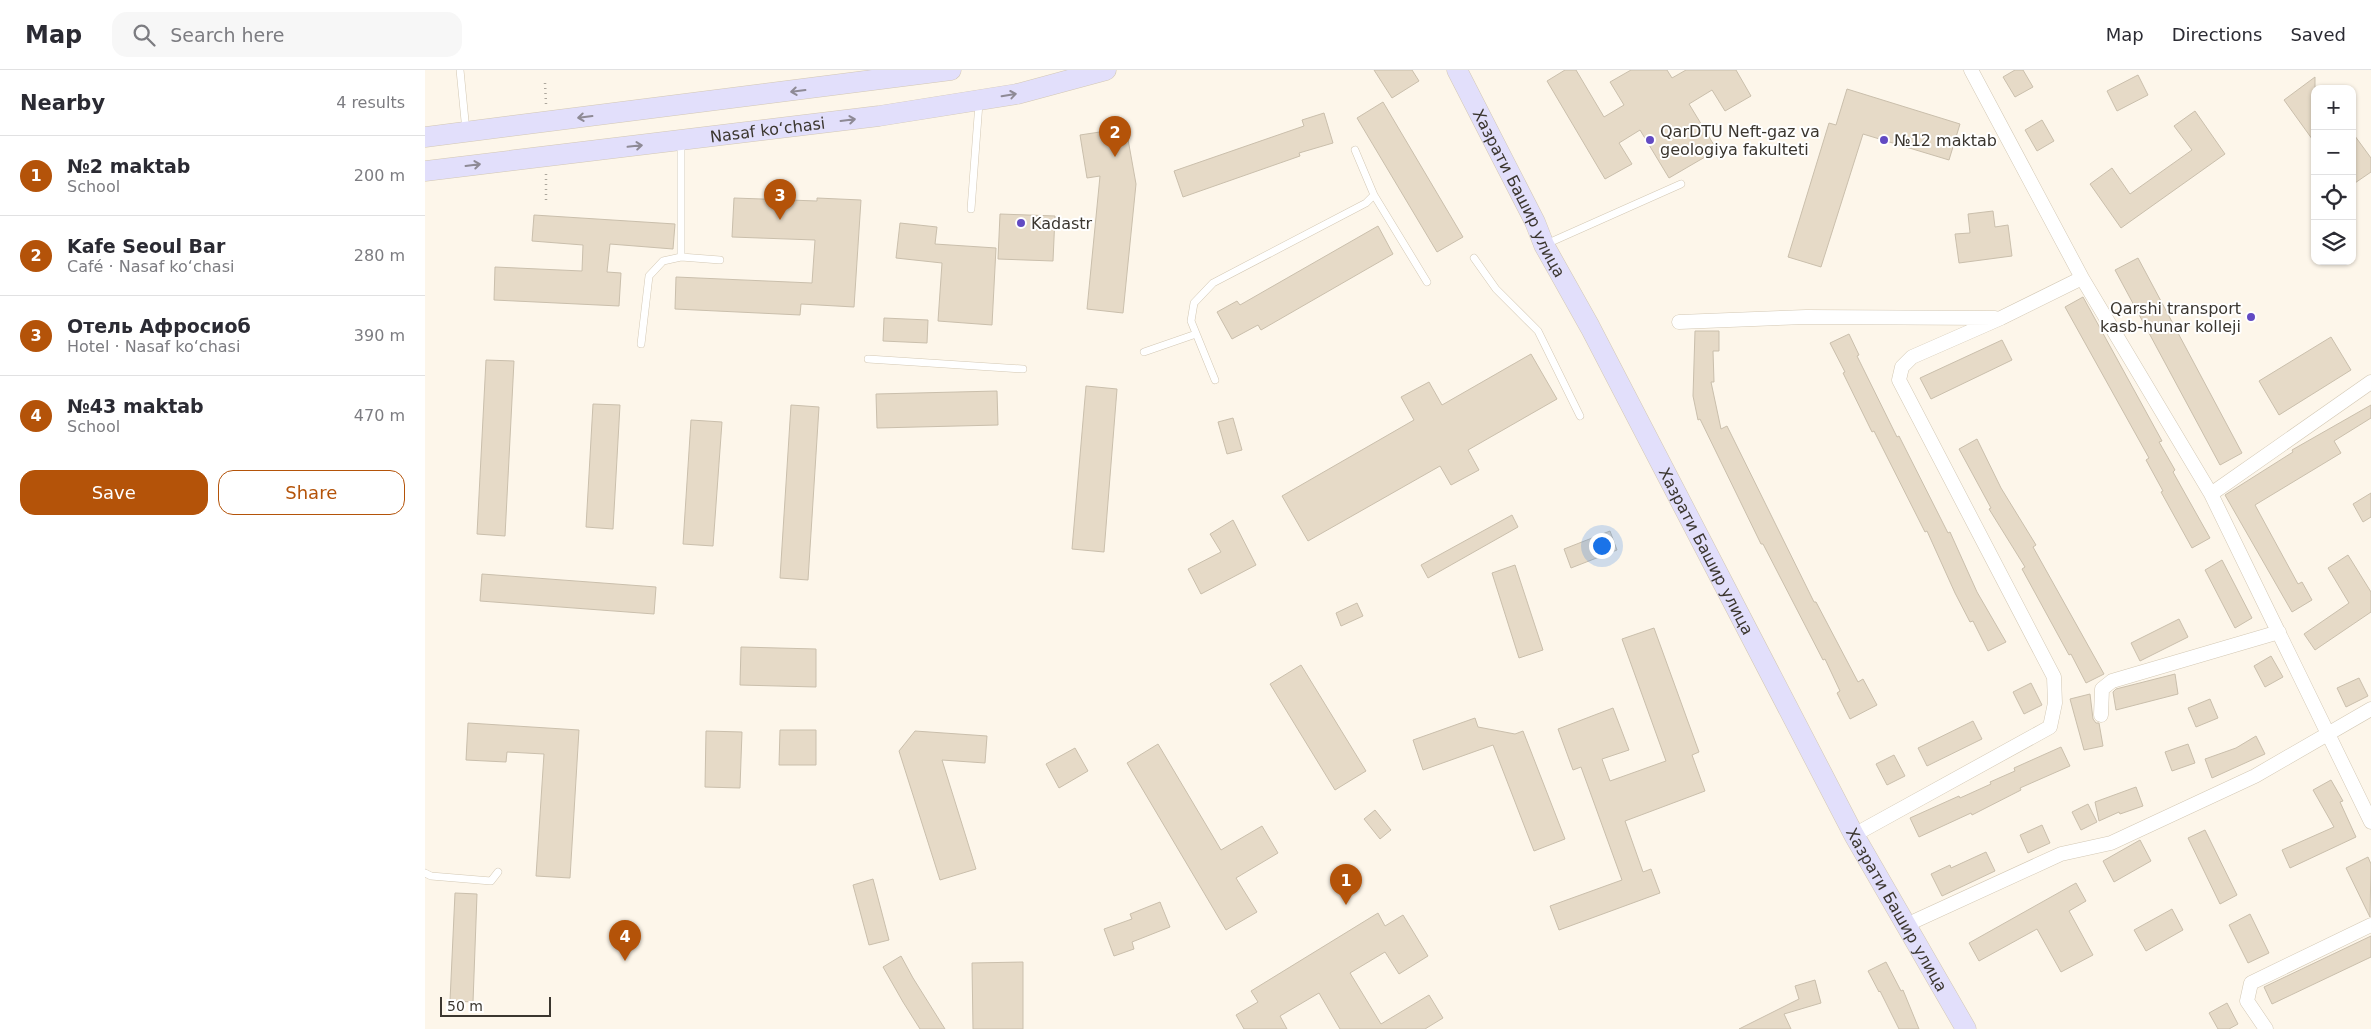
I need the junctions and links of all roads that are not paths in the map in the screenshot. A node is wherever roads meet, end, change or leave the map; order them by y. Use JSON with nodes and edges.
{"nodes":[{"id":1,"x":460,"y":70,"type":"edge"},
{"id":2,"x":951,"y":70,"type":"edge"},
{"id":3,"x":1106,"y":70,"type":"edge"},
{"id":4,"x":1457,"y":70,"type":"edge"},
{"id":5,"x":1971,"y":70,"type":"edge"},
{"id":6,"x":916,"y":72,"type":"edge"},
{"id":7,"x":979,"y":100,"type":"junction"},
{"id":8,"x":466,"y":131,"type":"junction"},
{"id":9,"x":425,"y":137,"type":"edge"},
{"id":10,"x":681,"y":141,"type":"junction"},
{"id":11,"x":1355,"y":150,"type":"dead end"},
{"id":12,"x":425,"y":171,"type":"edge"},
{"id":13,"x":1681,"y":184,"type":"dead end"},
{"id":14,"x":1374,"y":195,"type":"junction"},
{"id":15,"x":971,"y":210,"type":"dead end"},
{"id":16,"x":1544,"y":245,"type":"junction"},
{"id":17,"x":681,"y":257,"type":"junction"},
{"id":18,"x":1474,"y":258,"type":"dead end"},
{"id":19,"x":720,"y":260,"type":"dead end"},
{"id":20,"x":2082,"y":278,"type":"junction"},
{"id":21,"x":1427,"y":282,"type":"dead end"},
{"id":22,"x":2001,"y":318,"type":"junction"},
{"id":23,"x":1679,"y":322,"type":"dead end"},
{"id":24,"x":1196,"y":334,"type":"junction"},
{"id":25,"x":641,"y":344,"type":"dead end"},
{"id":26,"x":1144,"y":352,"type":"dead end"},
{"id":27,"x":868,"y":359,"type":"dead end"},
{"id":28,"x":1023,"y":369,"type":"dead end"},
{"id":29,"x":1215,"y":380,"type":"dead end"},
{"id":30,"x":2371,"y":382,"type":"edge"},
{"id":31,"x":1580,"y":416,"type":"dead end"},
{"id":32,"x":2211,"y":494,"type":"junction"},
{"id":33,"x":2279,"y":632,"type":"junction"},
{"id":34,"x":2371,"y":709,"type":"edge"},
{"id":35,"x":2101,"y":715,"type":"dead end"},
{"id":36,"x":2328,"y":733,"type":"junction"},
{"id":37,"x":2371,"y":822,"type":"edge"},
{"id":38,"x":1855,"y":835,"type":"junction"},
{"id":39,"x":498,"y":872,"type":"dead end"},
{"id":40,"x":425,"y":873,"type":"edge"},
{"id":41,"x":1906,"y":925,"type":"junction"},
{"id":42,"x":2371,"y":925,"type":"edge"},
{"id":43,"x":1966,"y":1029,"type":"edge"},
{"id":44,"x":2266,"y":1029,"type":"edge"}],
"edges":[{"from":1,"to":8,"type":"lane"},
{"from":2,"to":6,"type":"main road"},
{"from":7,"to":3,"type":"main road","name":"Nasaf ko‘chasi","one_way":true},
{"from":4,"to":16,"type":"main road","name":"Хазрати Башир улица"},
{"from":5,"to":20,"type":"street"},
{"from":6,"to":8,"type":"main road","one_way":true},
{"from":10,"to":7,"type":"main road","name":"Nasaf ko‘chasi","one_way":true},
{"from":7,"to":15,"type":"lane"},
{"from":8,"to":9,"type":"main road"},
{"from":12,"to":10,"type":"main road","name":"Nasaf ko‘chasi","one_way":true},
{"from":10,"to":17,"type":"lane"},
{"from":11,"to":14,"type":"lane"},
{"from":13,"to":16,"type":"lane"},
{"from":14,"to":21,"type":"lane"},
{"from":14,"to":24,"type":"lane"},
{"from":16,"to":38,"type":"main road","name":"Хазрати Башир улица"},
{"from":17,"to":19,"type":"lane"},
{"from":17,"to":25,"type":"lane"},
{"from":18,"to":31,"type":"lane"},
{"from":20,"to":22,"type":"street"},
{"from":20,"to":32,"type":"street"},
{"from":22,"to":23,"type":"street"},
{"from":22,"to":38,"type":"street"},
{"from":24,"to":26,"type":"lane"},
{"from":24,"to":29,"type":"lane"},
{"from":27,"to":28,"type":"lane"},
{"from":30,"to":32,"type":"street"},
{"from":32,"to":33,"type":"street"},
{"from":33,"to":35,"type":"street"},
{"from":33,"to":36,"type":"street"},
{"from":34,"to":36,"type":"street"},
{"from":36,"to":37,"type":"street"},
{"from":36,"to":41,"type":"street"},
{"from":38,"to":41,"type":"main road","name":"Хазрати Башир улица"},
{"from":39,"to":40,"type":"lane"},
{"from":41,"to":43,"type":"main road","name":"Хазрати Башир улица"},
{"from":42,"to":44,"type":"street"}]}
